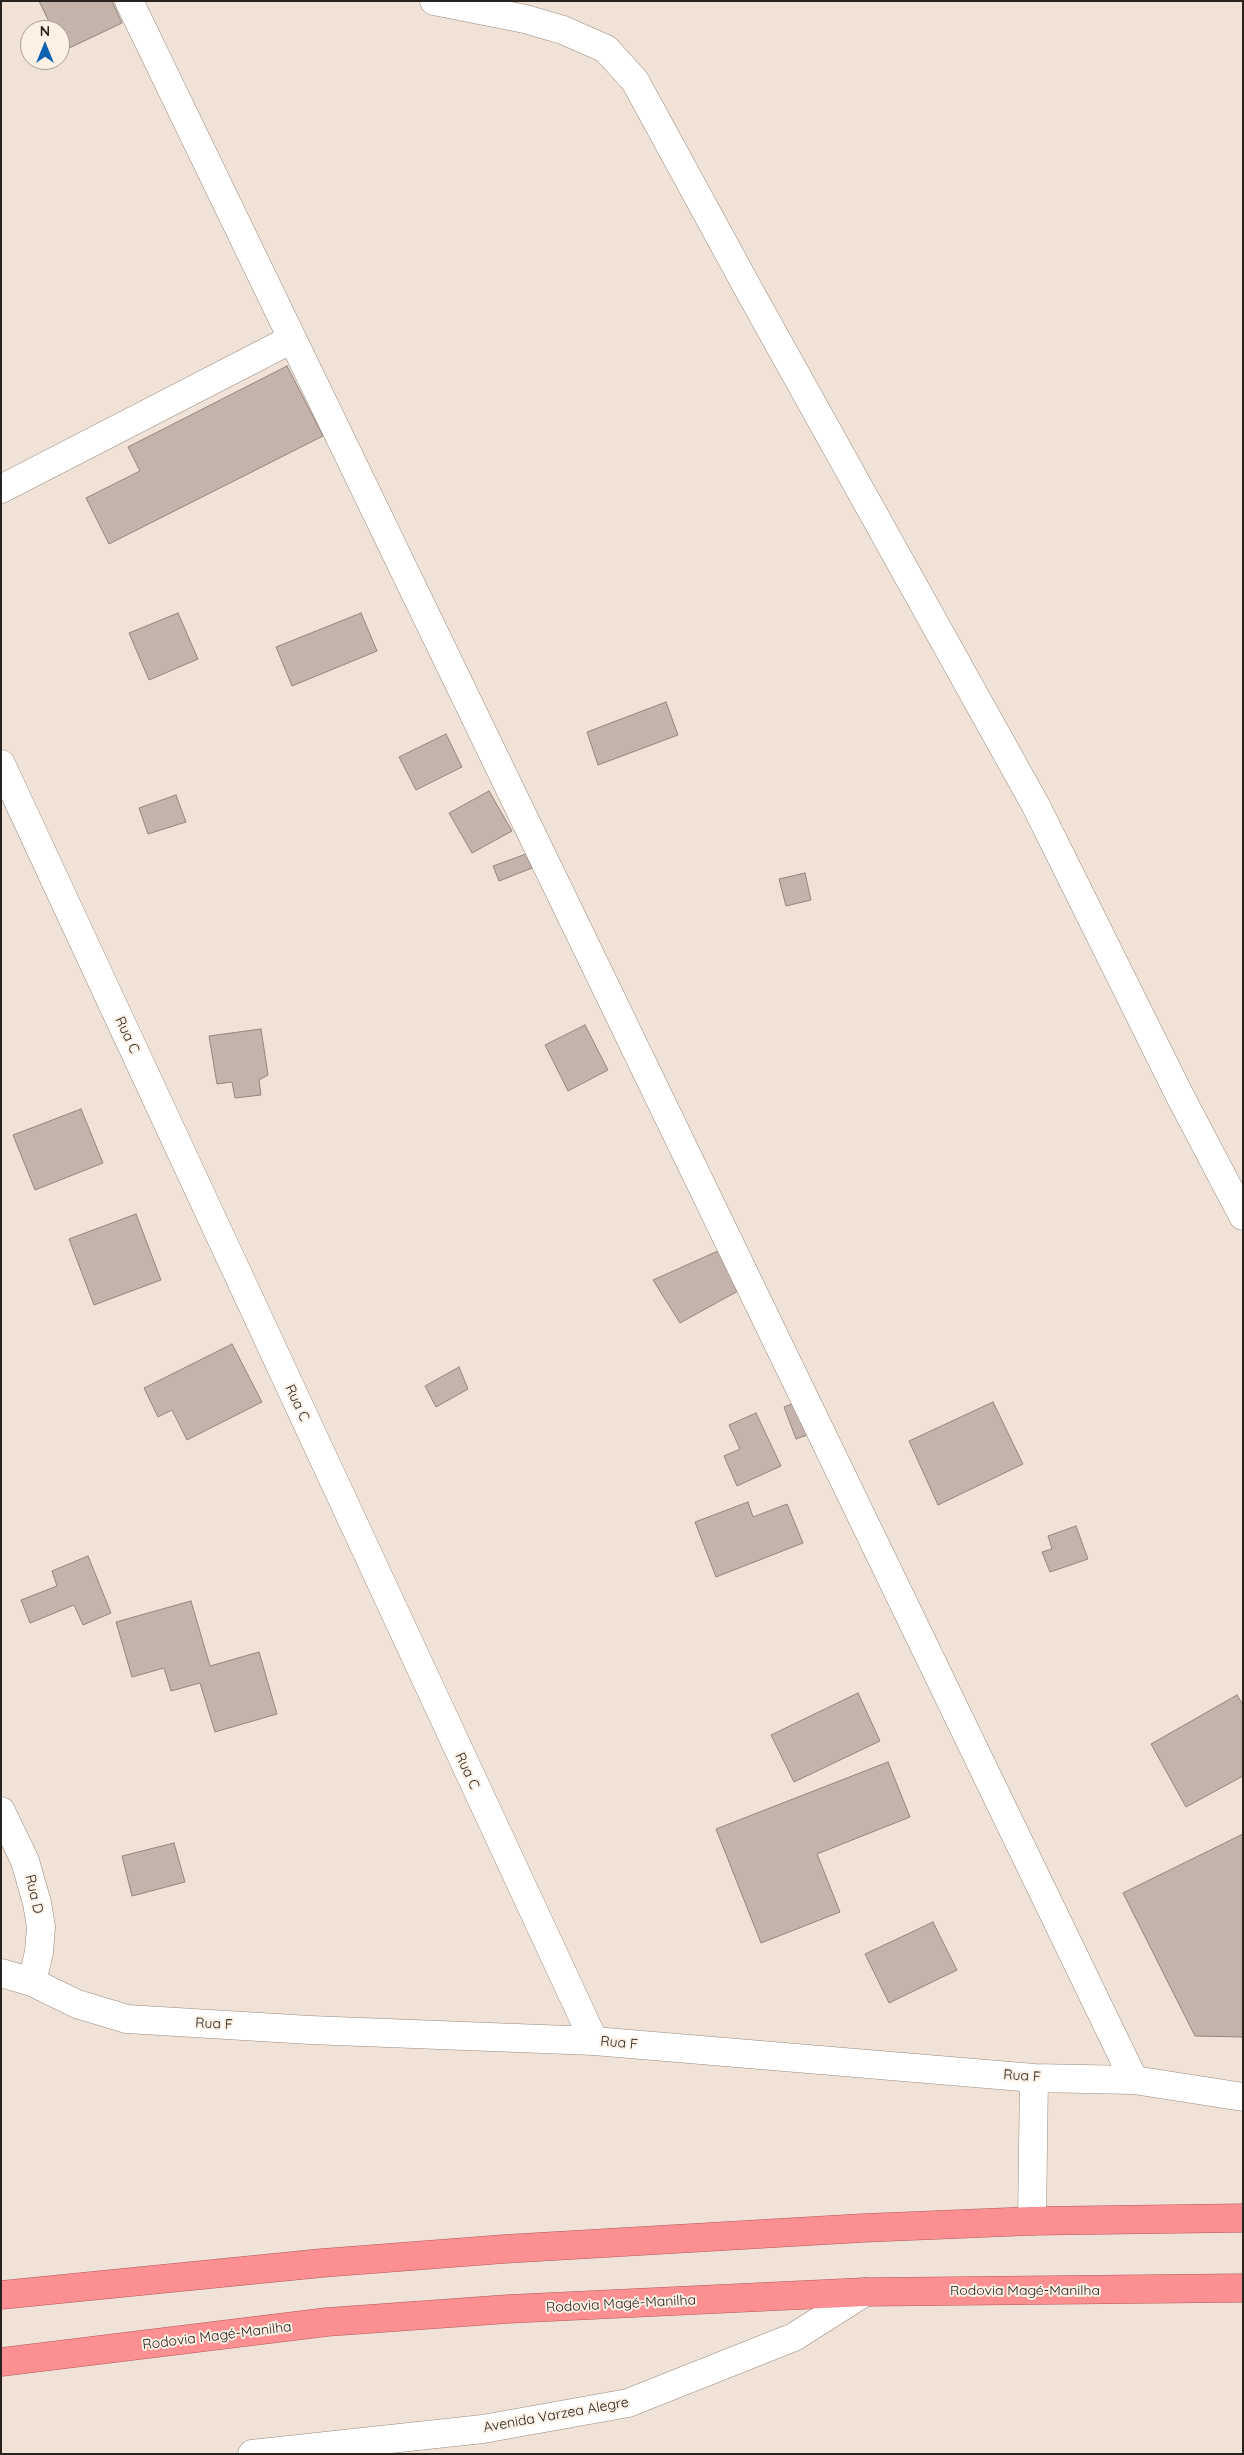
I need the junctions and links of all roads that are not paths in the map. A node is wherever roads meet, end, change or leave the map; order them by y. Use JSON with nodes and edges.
{"nodes":[{"id":1,"x":129,"y":1,"type":"edge"},
{"id":2,"x":434,"y":1,"type":"edge"},
{"id":3,"x":292,"y":339,"type":"junction"},
{"id":4,"x":1,"y":489,"type":"edge"},
{"id":5,"x":1,"y":764,"type":"edge"},
{"id":6,"x":1243,"y":1216,"type":"edge"},
{"id":7,"x":1,"y":1811,"type":"edge"},
{"id":8,"x":1,"y":1973,"type":"edge"},
{"id":9,"x":32,"y":1982,"type":"junction"},
{"id":10,"x":594,"y":2041,"type":"junction"},
{"id":11,"x":1034,"y":2078,"type":"junction"},
{"id":12,"x":1134,"y":2080,"type":"junction"},
{"id":13,"x":1243,"y":2097,"type":"edge"},
{"id":14,"x":1243,"y":2218,"type":"edge"},
{"id":15,"x":1032,"y":2221,"type":"junction"},
{"id":16,"x":1243,"y":2288,"type":"edge"},
{"id":17,"x":865,"y":2292,"type":"junction"},
{"id":18,"x":1,"y":2295,"type":"edge"},
{"id":19,"x":1,"y":2362,"type":"edge"},
{"id":20,"x":252,"y":2454,"type":"edge"}],
"edges":[{"from":1,"to":3,"type":"street"},
{"from":2,"to":6,"type":"street"},
{"from":3,"to":4,"type":"street"},
{"from":3,"to":12,"type":"street"},
{"from":5,"to":10,"type":"street","name":"Rua C"},
{"from":7,"to":9,"type":"street","name":"Rua D"},
{"from":8,"to":9,"type":"street","name":"Rua F"},
{"from":9,"to":10,"type":"street","name":"Rua F"},
{"from":10,"to":11,"type":"street","name":"Rua F"},
{"from":11,"to":12,"type":"street","name":"Rua F"},
{"from":11,"to":15,"type":"street"},
{"from":12,"to":13,"type":"street","name":"Rua F"},
{"from":14,"to":15,"type":"highway"},
{"from":15,"to":18,"type":"highway"},
{"from":16,"to":17,"type":"highway","name":"Rodovia Magé-Manilha"},
{"from":17,"to":19,"type":"highway","name":"Rodovia Magé-Manilha"},
{"from":17,"to":20,"type":"street","name":"Avenida Varzea Alegre"}]}
